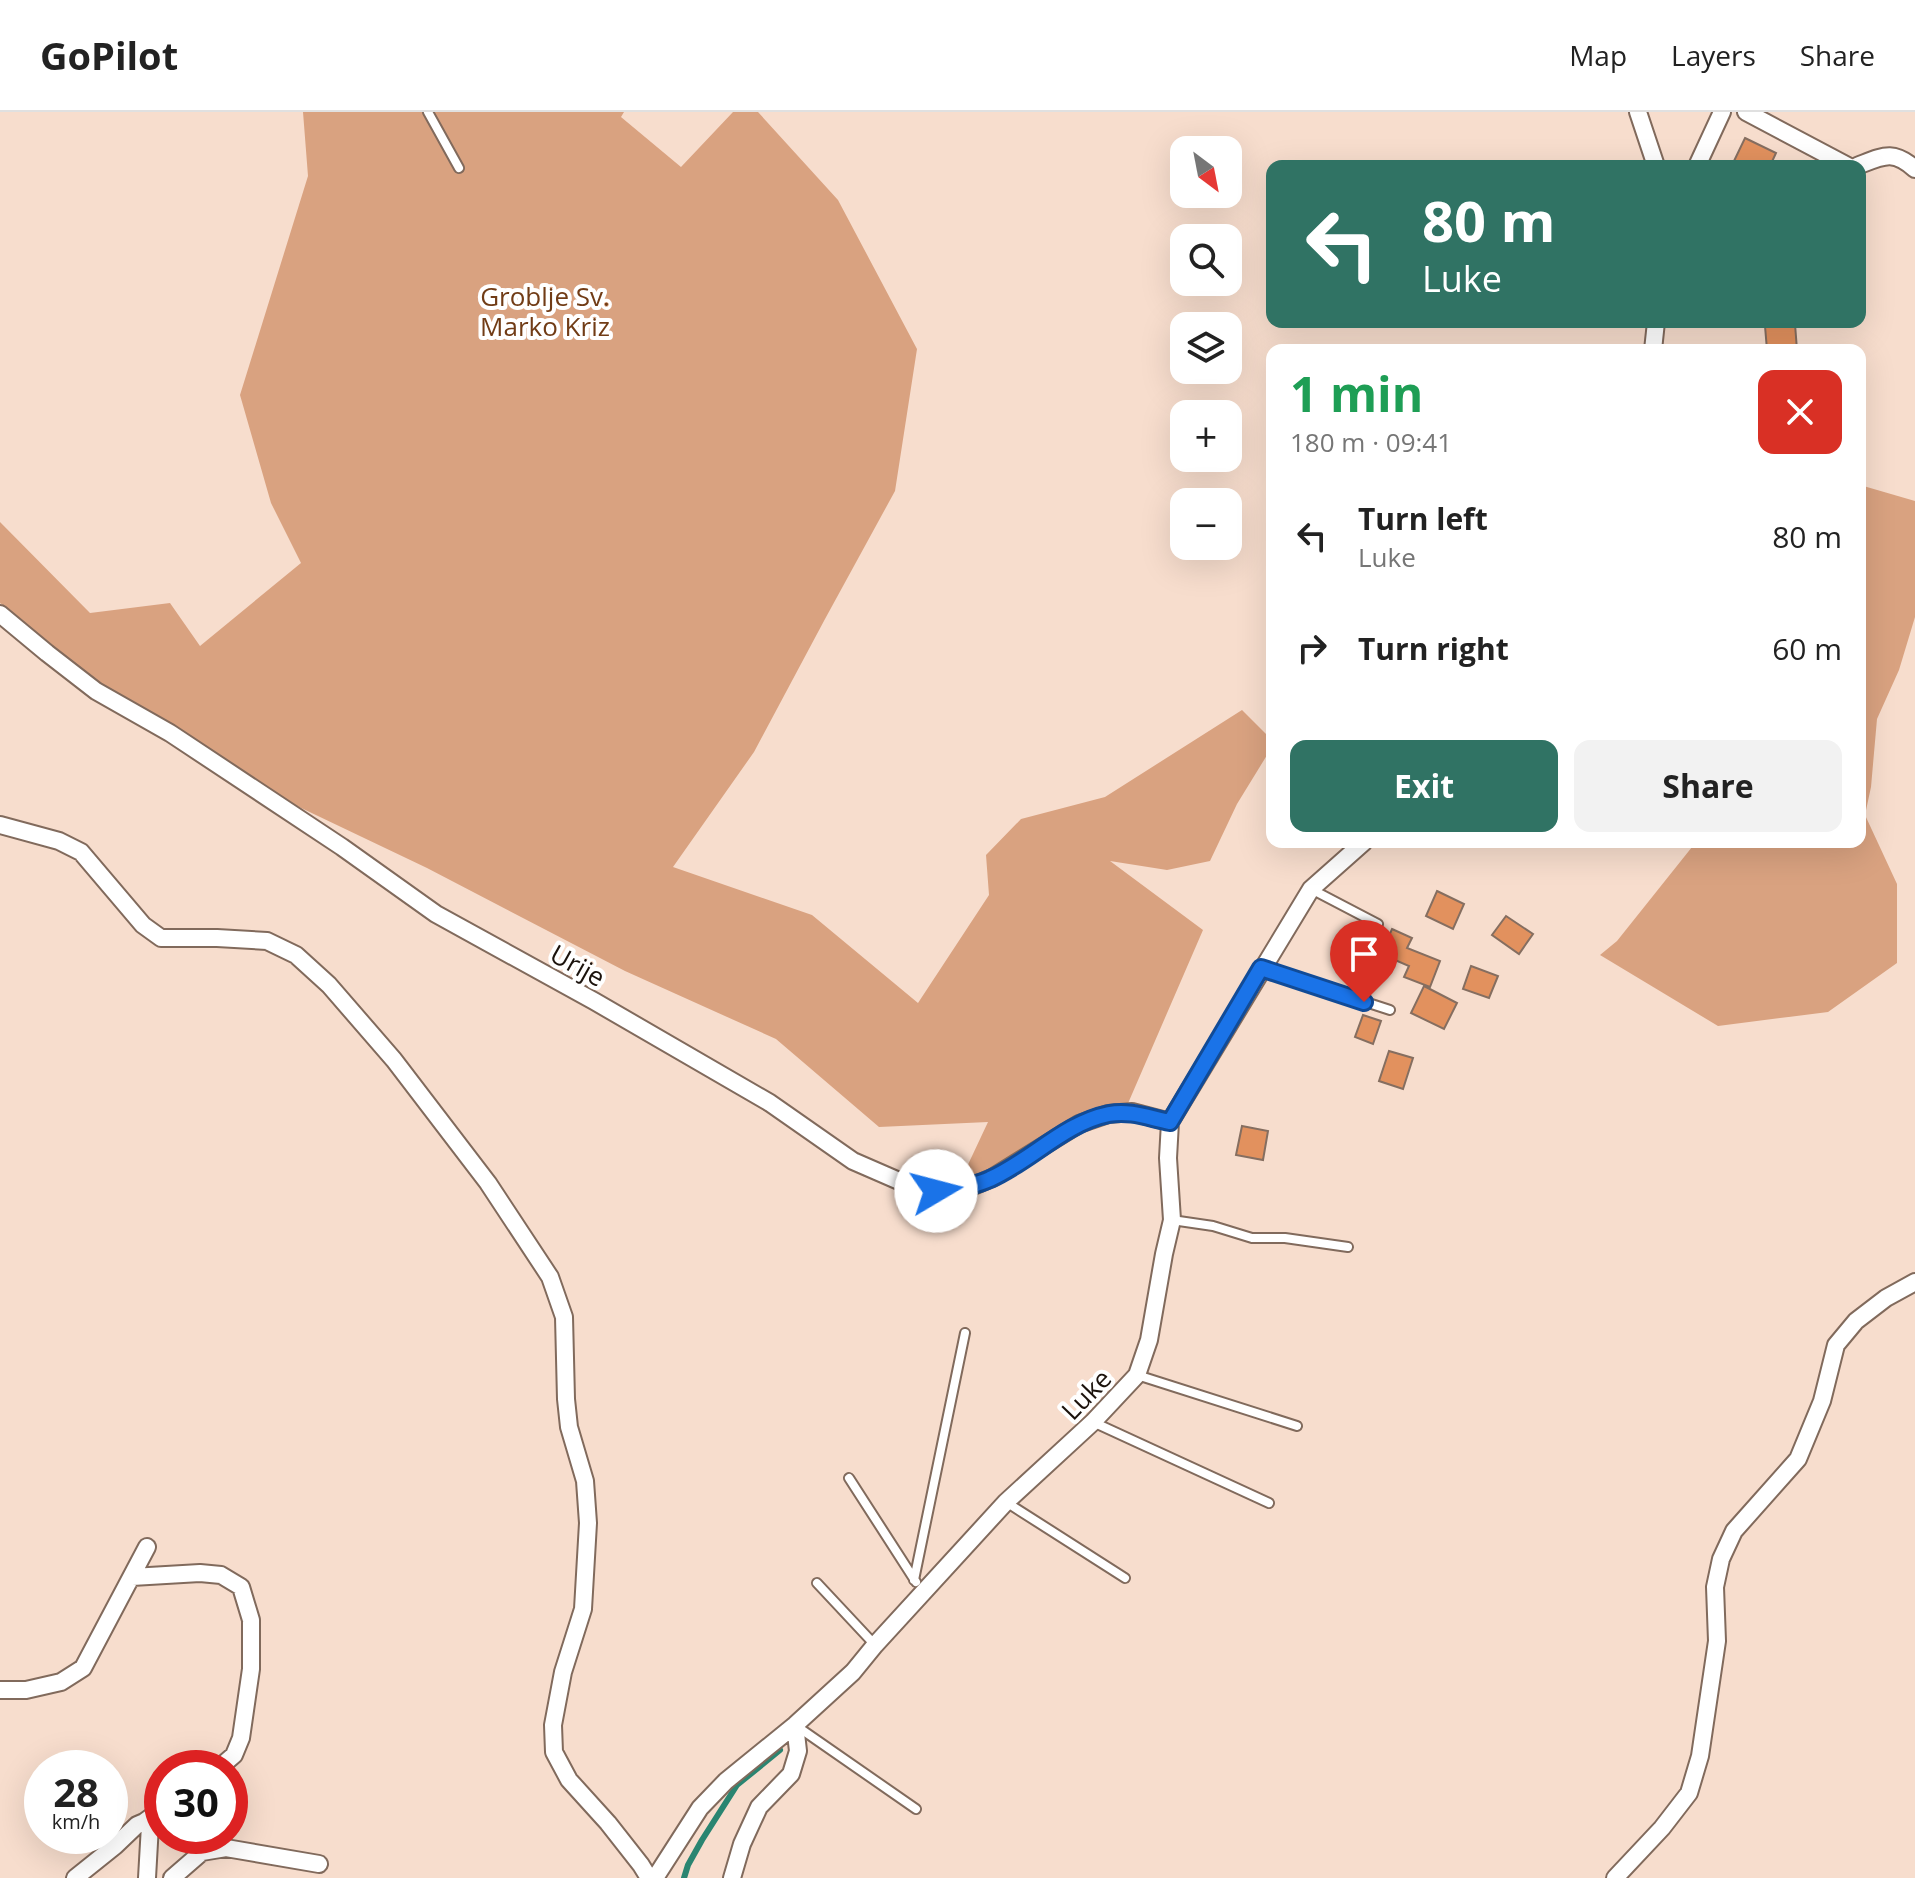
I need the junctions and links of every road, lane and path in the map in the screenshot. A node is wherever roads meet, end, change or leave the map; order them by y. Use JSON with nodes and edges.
{"nodes":[{"id":1,"x":428,"y":112,"type":"edge"},
{"id":2,"x":1638,"y":112,"type":"edge"},
{"id":3,"x":1722,"y":112,"type":"edge"},
{"id":4,"x":1746,"y":112,"type":"edge"},
{"id":5,"x":1654,"y":160,"type":"edge"},
{"id":6,"x":1700,"y":160,"type":"edge"},
{"id":7,"x":1837,"y":160,"type":"edge"},
{"id":8,"x":1866,"y":163,"type":"edge"},
{"id":9,"x":459,"y":168,"type":"dead end"},
{"id":10,"x":1915,"y":169,"type":"edge"},
{"id":11,"x":0,"y":614,"type":"edge"},
{"id":12,"x":0,"y":825,"type":"edge"},
{"id":13,"x":1357,"y":848,"type":"edge"},
{"id":14,"x":1311,"y":889,"type":"junction"},
{"id":15,"x":1378,"y":924,"type":"dead end"},
{"id":16,"x":1261,"y":968,"type":"junction"},
{"id":17,"x":1390,"y":1010,"type":"dead end"},
{"id":18,"x":1170,"y":1122,"type":"junction"},
{"id":19,"x":1172,"y":1220,"type":"junction"},
{"id":20,"x":1348,"y":1247,"type":"dead end"},
{"id":21,"x":1915,"y":1282,"type":"edge"},
{"id":22,"x":965,"y":1333,"type":"dead end"},
{"id":23,"x":1137,"y":1375,"type":"junction"},
{"id":24,"x":1093,"y":1422,"type":"junction"},
{"id":25,"x":1297,"y":1426,"type":"dead end"},
{"id":26,"x":849,"y":1478,"type":"dead end"},
{"id":27,"x":1006,"y":1502,"type":"junction"},
{"id":28,"x":1269,"y":1503,"type":"dead end"},
{"id":29,"x":147,"y":1547,"type":"dead end"},
{"id":30,"x":132,"y":1577,"type":"junction"},
{"id":31,"x":1125,"y":1578,"type":"dead end"},
{"id":32,"x":817,"y":1583,"type":"dead end"},
{"id":33,"x":919,"y":1586,"type":"junction"},
{"id":34,"x":875,"y":1645,"type":"junction"},
{"id":35,"x":0,"y":1690,"type":"edge"},
{"id":36,"x":795,"y":1725,"type":"junction"},
{"id":37,"x":236,"y":1750,"type":"edge"},
{"id":38,"x":916,"y":1809,"type":"dead end"},
{"id":39,"x":144,"y":1822,"type":"edge"},
{"id":40,"x":148,"y":1854,"type":"edge"},
{"id":41,"x":319,"y":1864,"type":"dead end"},
{"id":42,"x":75,"y":1878,"type":"edge"},
{"id":43,"x":147,"y":1878,"type":"edge"},
{"id":44,"x":172,"y":1878,"type":"edge"},
{"id":45,"x":652,"y":1878,"type":"edge"},
{"id":46,"x":732,"y":1878,"type":"edge"},
{"id":47,"x":1615,"y":1878,"type":"edge"}],
"edges":[{"from":1,"to":9,"type":"lane"},
{"from":2,"to":5,"type":"street"},
{"from":3,"to":6,"type":"street"},
{"from":4,"to":7,"type":"street"},
{"from":8,"to":10,"type":"street"},
{"from":11,"to":18,"type":"street","name":"Urije"},
{"from":12,"to":45,"type":"street"},
{"from":13,"to":14,"type":"street","name":"Luke"},
{"from":14,"to":15,"type":"lane"},
{"from":14,"to":16,"type":"street","name":"Luke"},
{"from":16,"to":17,"type":"lane"},
{"from":16,"to":18,"type":"street","name":"Luke"},
{"from":18,"to":19,"type":"street","name":"Luke"},
{"from":19,"to":20,"type":"lane"},
{"from":19,"to":23,"type":"street","name":"Luke"},
{"from":21,"to":47,"type":"street"},
{"from":22,"to":33,"type":"lane"},
{"from":23,"to":24,"type":"street","name":"Luke"},
{"from":23,"to":25,"type":"lane"},
{"from":24,"to":27,"type":"street","name":"Luke"},
{"from":24,"to":28,"type":"lane"},
{"from":26,"to":33,"type":"lane"},
{"from":27,"to":31,"type":"lane"},
{"from":27,"to":33,"type":"street","name":"Luke"},
{"from":29,"to":30,"type":"street"},
{"from":30,"to":35,"type":"street"},
{"from":30,"to":37,"type":"street"},
{"from":32,"to":34,"type":"lane"},
{"from":33,"to":34,"type":"street","name":"Luke"},
{"from":34,"to":36,"type":"street","name":"Luke"},
{"from":36,"to":38,"type":"lane"},
{"from":36,"to":45,"type":"street","name":"Luke"},
{"from":36,"to":46,"type":"street"},
{"from":39,"to":42,"type":"street"},
{"from":40,"to":43,"type":"street"},
{"from":41,"to":44,"type":"street"}]}
